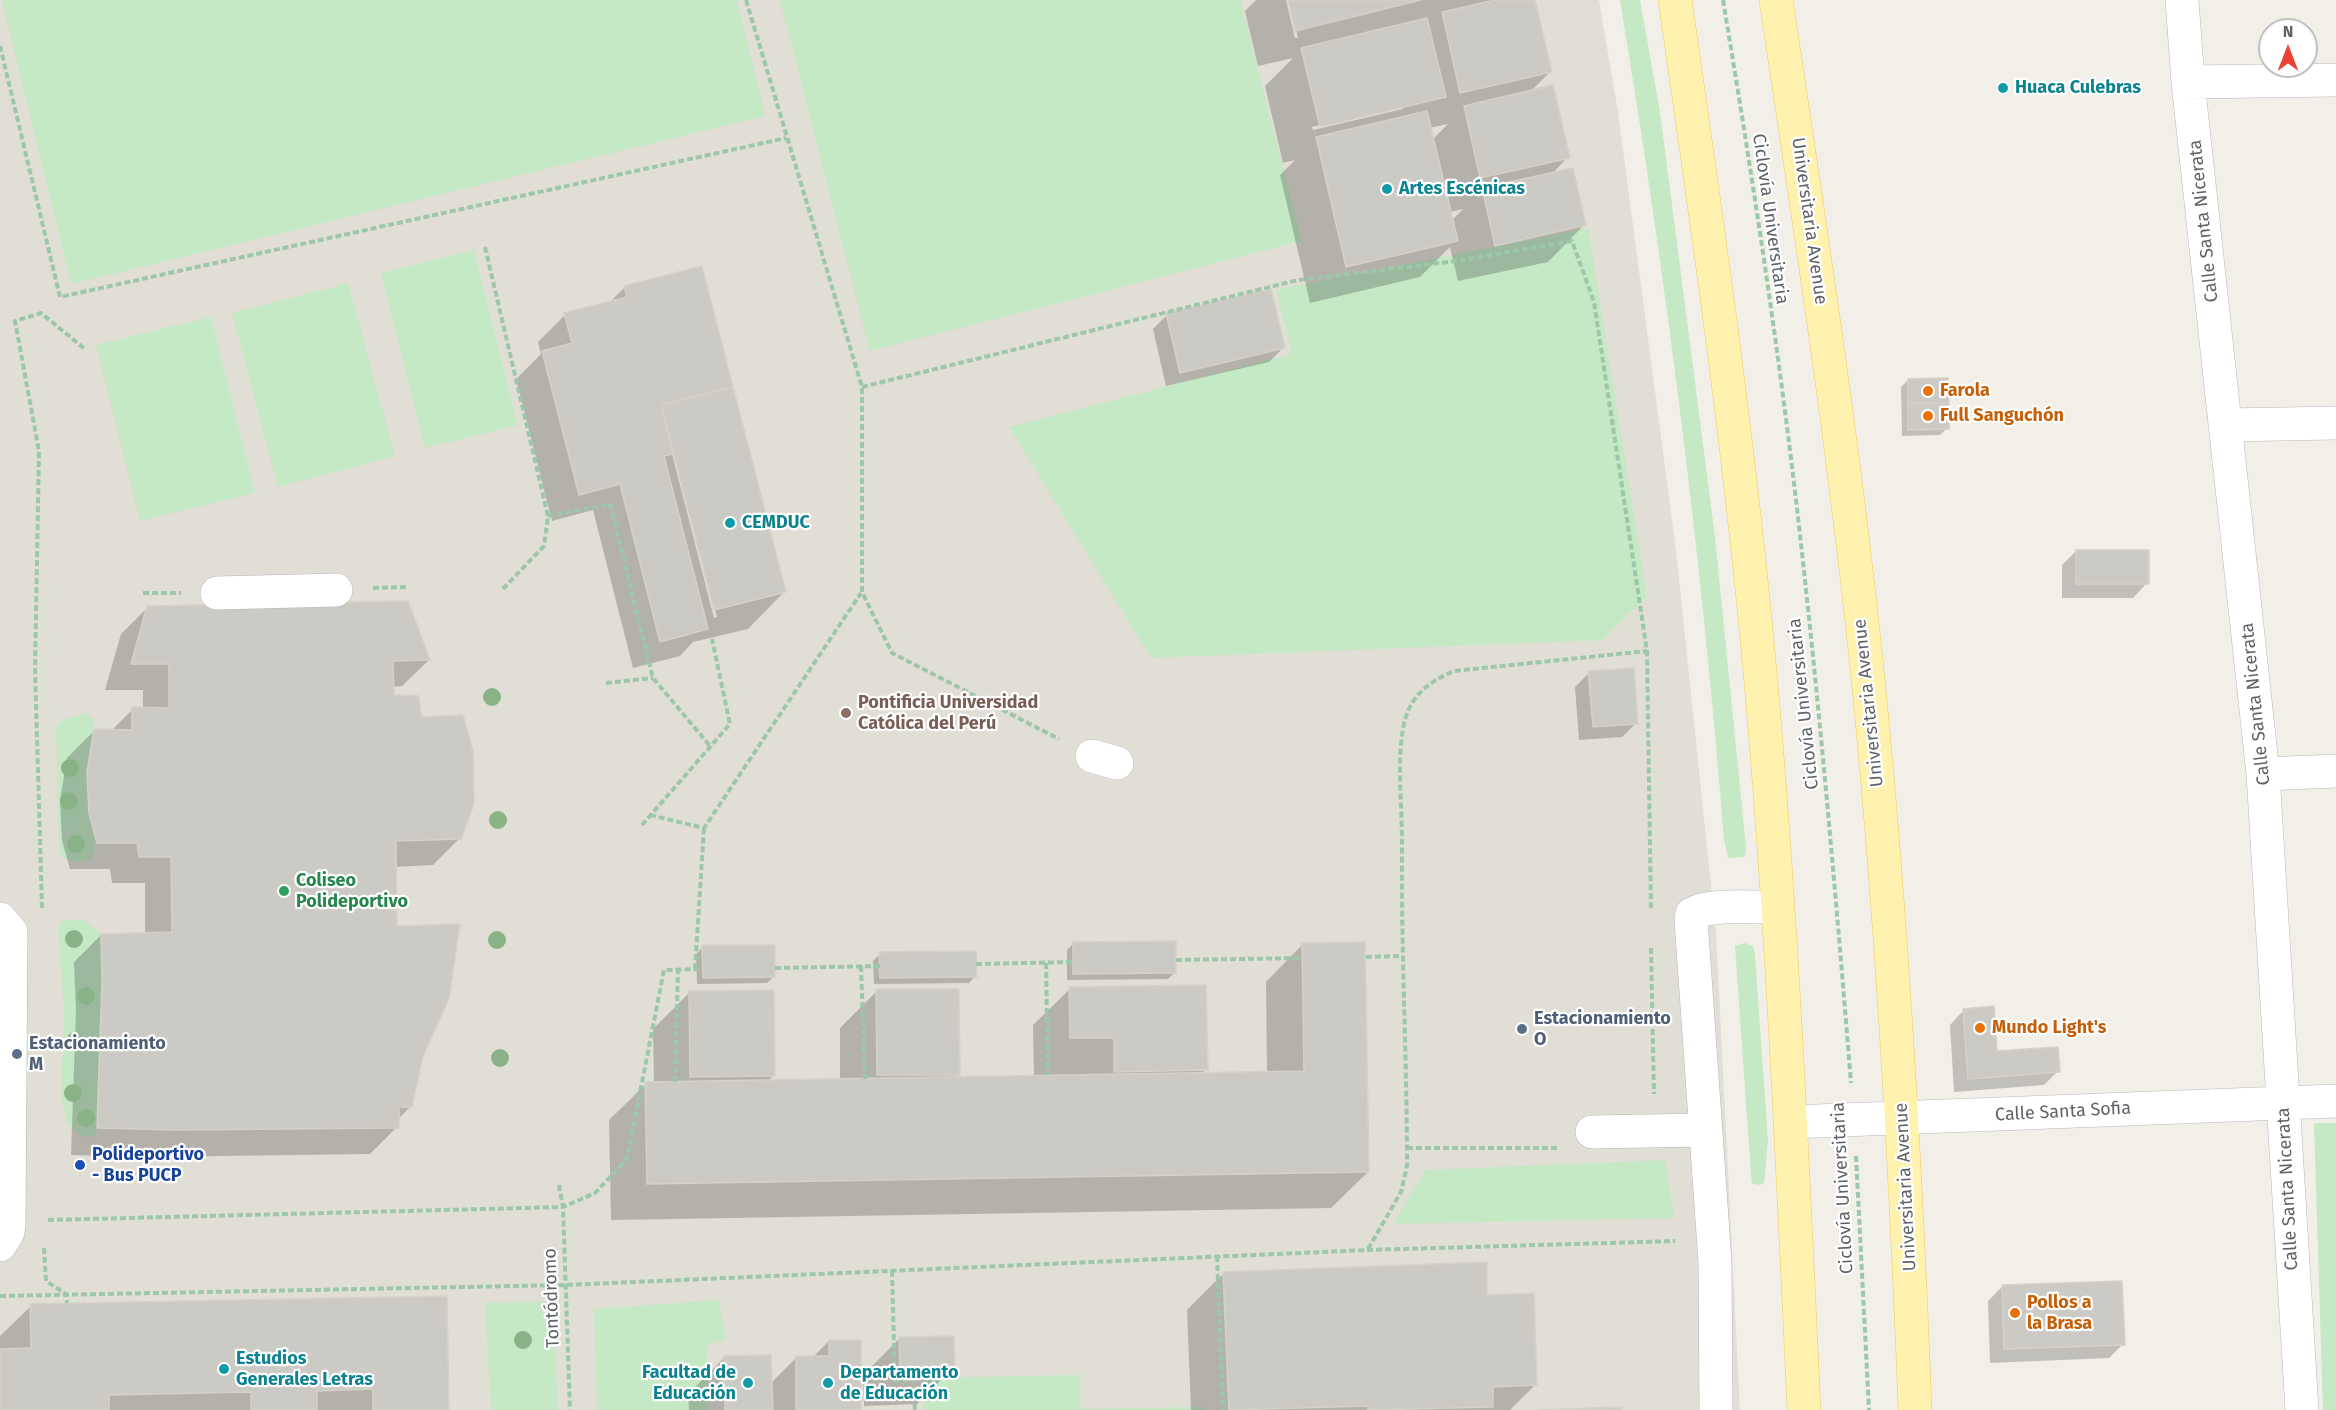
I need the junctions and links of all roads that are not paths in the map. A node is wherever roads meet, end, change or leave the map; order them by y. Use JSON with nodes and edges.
{"nodes":[{"id":1,"x":1675,"y":0,"type":"edge"},
{"id":2,"x":1776,"y":0,"type":"edge"},
{"id":3,"x":2182,"y":0,"type":"edge"},
{"id":4,"x":2336,"y":80,"type":"edge"},
{"id":5,"x":2188,"y":82,"type":"junction"},
{"id":6,"x":2336,"y":423,"type":"edge"},
{"id":7,"x":2227,"y":425,"type":"junction"},
{"id":8,"x":336,"y":590,"type":"dead end"},
{"id":9,"x":217,"y":593,"type":"dead end"},
{"id":10,"x":2336,"y":771,"type":"edge"},
{"id":11,"x":2263,"y":774,"type":"junction"},
{"id":12,"x":1776,"y":907,"type":"junction"},
{"id":13,"x":0,"y":919,"type":"edge"},
{"id":14,"x":2336,"y":1101,"type":"edge"},
{"id":15,"x":2283,"y":1102,"type":"junction"},
{"id":16,"x":1903,"y":1119,"type":"junction"},
{"id":17,"x":1791,"y":1122,"type":"junction"},
{"id":18,"x":1704,"y":1130,"type":"junction"},
{"id":19,"x":1592,"y":1132,"type":"dead end"},
{"id":20,"x":2,"y":1242,"type":"edge"},
{"id":21,"x":1716,"y":1410,"type":"edge"},
{"id":22,"x":1804,"y":1410,"type":"edge"},
{"id":23,"x":1915,"y":1410,"type":"edge"},
{"id":24,"x":2302,"y":1410,"type":"edge"}],
"edges":[{"from":1,"to":12,"type":"main road"},
{"from":2,"to":16,"type":"main road","name":"Universitaria Avenue"},
{"from":3,"to":5,"type":"street","name":"Calle Santa Nicerata"},
{"from":4,"to":5,"type":"street"},
{"from":5,"to":7,"type":"street","name":"Calle Santa Nicerata"},
{"from":6,"to":7,"type":"street"},
{"from":7,"to":11,"type":"street","name":"Calle Santa Nicerata"},
{"from":8,"to":9,"type":"street"},
{"from":10,"to":11,"type":"street"},
{"from":11,"to":15,"type":"street","name":"Calle Santa Nicerata"},
{"from":12,"to":17,"type":"main road"},
{"from":12,"to":18,"type":"street"},
{"from":13,"to":20,"type":"street"},
{"from":14,"to":15,"type":"street","name":"Calle Santa Sofia"},
{"from":15,"to":16,"type":"street","name":"Calle Santa Sofia"},
{"from":15,"to":24,"type":"street","name":"Calle Santa Nicerata"},
{"from":16,"to":17,"type":"street","name":"Calle Santa Sofia"},
{"from":16,"to":23,"type":"main road","name":"Universitaria Avenue"},
{"from":17,"to":22,"type":"main road"},
{"from":18,"to":19,"type":"street"},
{"from":18,"to":21,"type":"street"}]}
